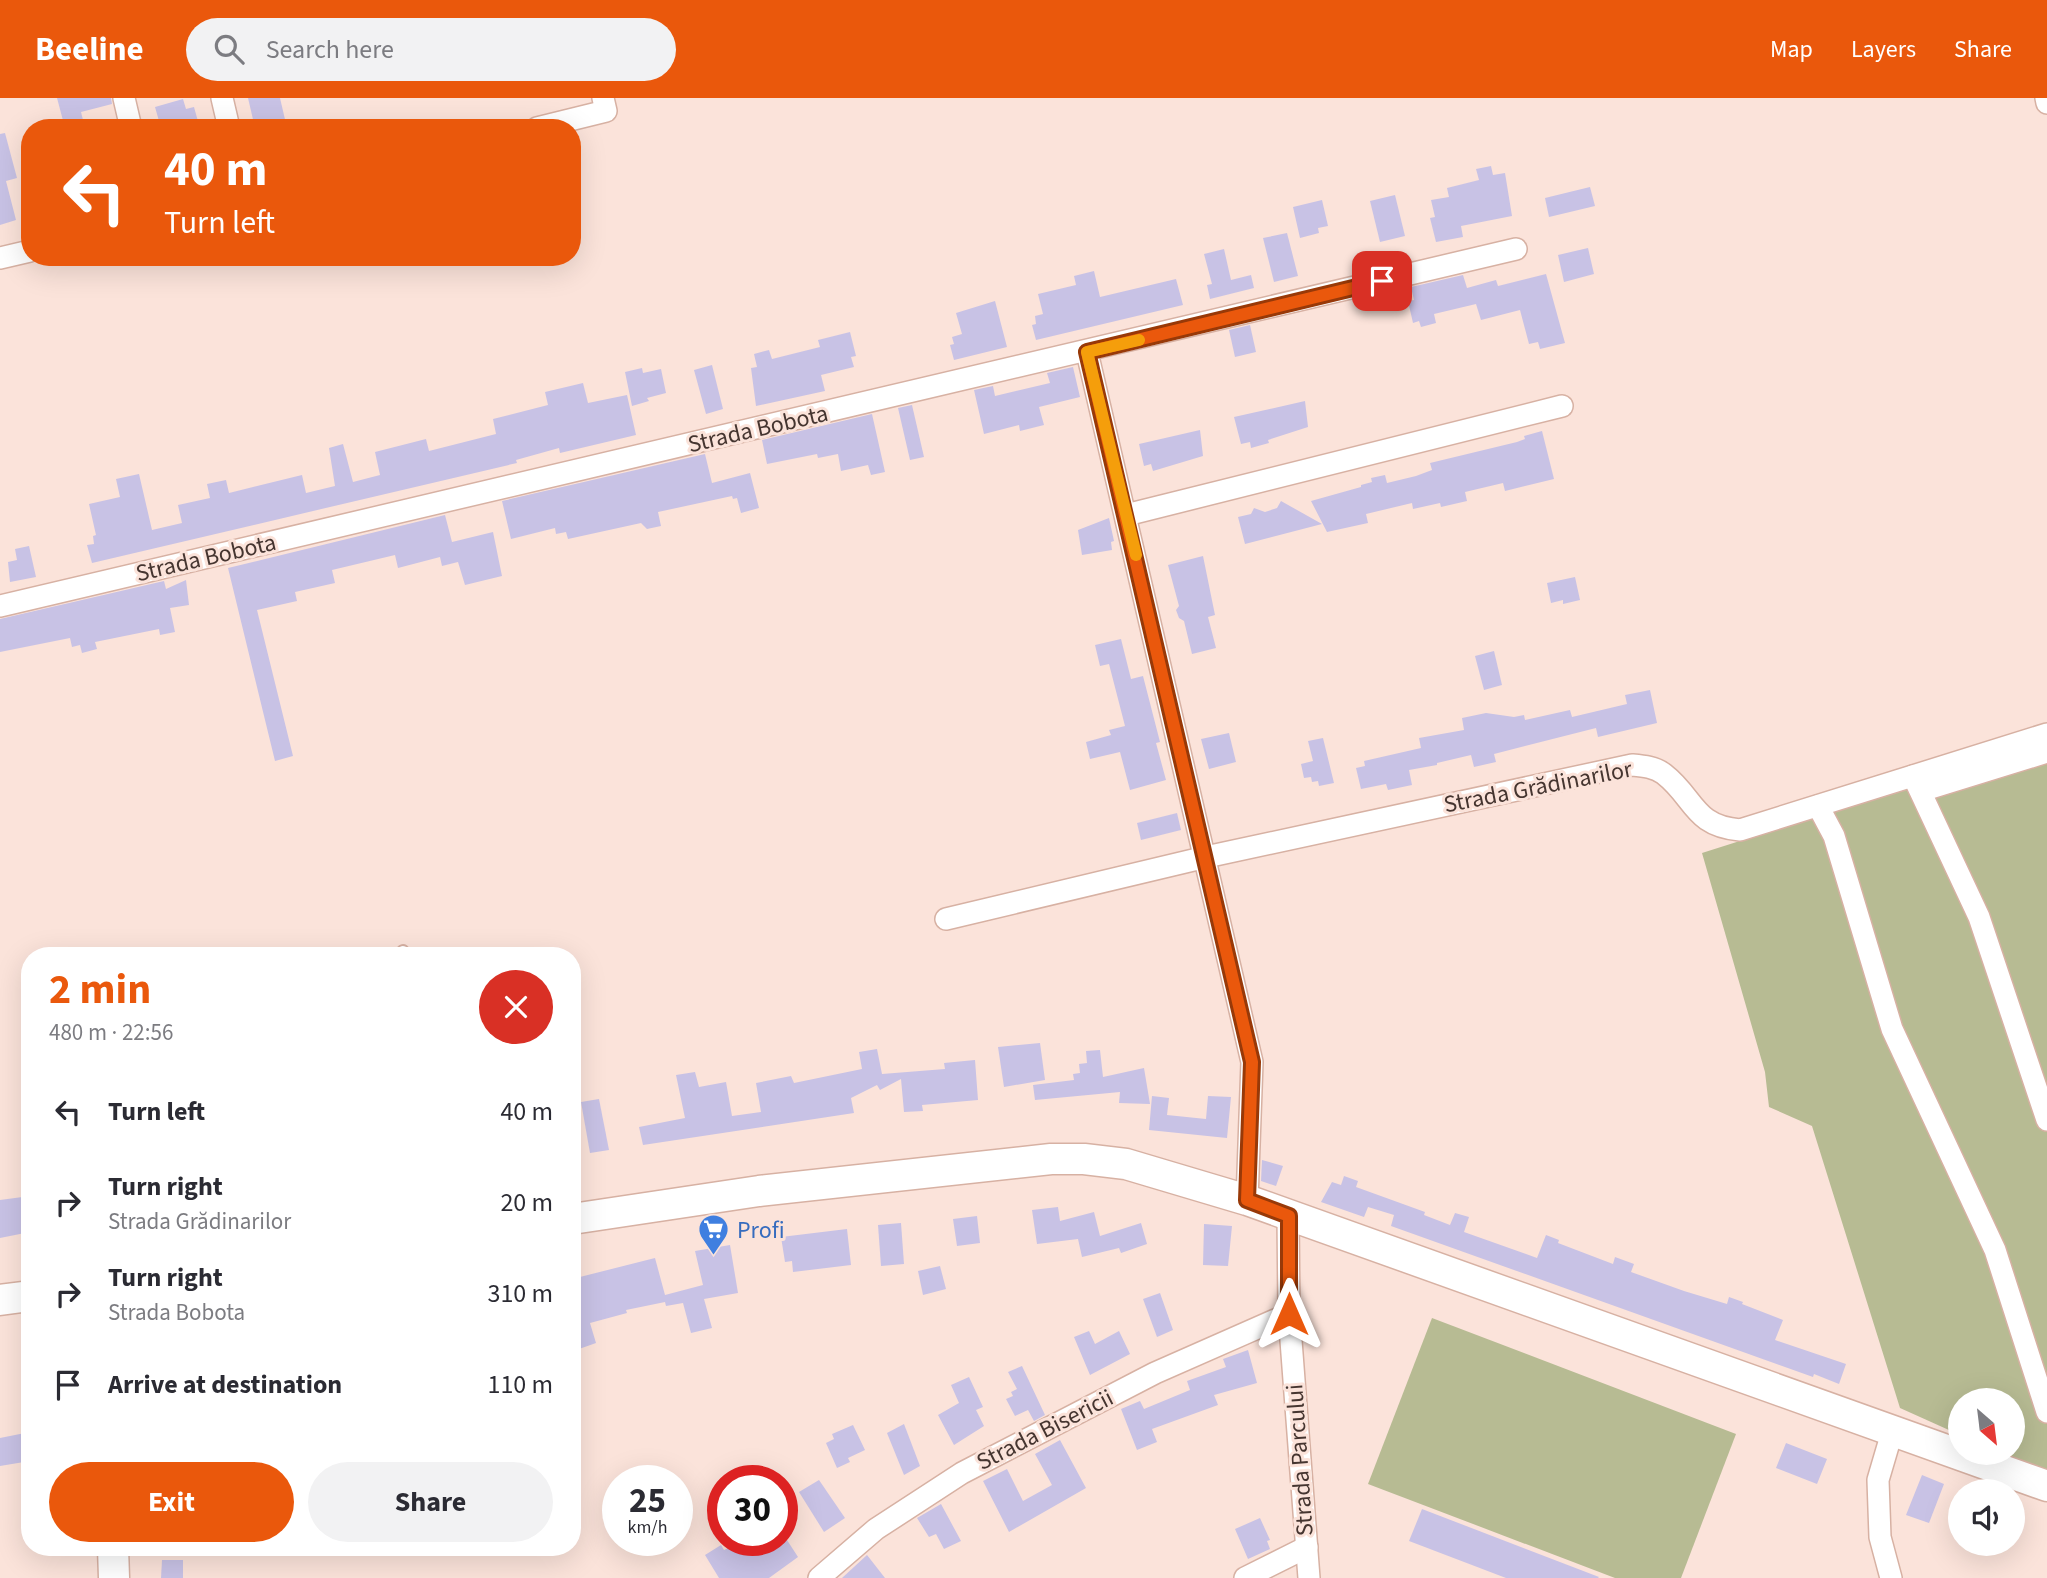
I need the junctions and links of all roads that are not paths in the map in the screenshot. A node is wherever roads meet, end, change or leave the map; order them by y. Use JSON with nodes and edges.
{"nodes":[{"id":1,"x":124,"y":98,"type":"edge"},
{"id":2,"x":222,"y":98,"type":"edge"},
{"id":3,"x":2046,"y":98,"type":"edge"},
{"id":4,"x":2047,"y":103,"type":"edge"},
{"id":5,"x":604,"y":105,"type":"edge"},
{"id":6,"x":129,"y":119,"type":"edge"},
{"id":7,"x":227,"y":119,"type":"edge"},
{"id":8,"x":563,"y":119,"type":"edge"},
{"id":9,"x":1516,"y":249,"type":"dead end"},
{"id":10,"x":21,"y":253,"type":"edge"},
{"id":11,"x":0,"y":258,"type":"edge"},
{"id":12,"x":1087,"y":352,"type":"junction"},
{"id":13,"x":1562,"y":406,"type":"dead end"},
{"id":14,"x":1126,"y":515,"type":"junction"},
{"id":15,"x":0,"y":606,"type":"edge"},
{"id":16,"x":2047,"y":734,"type":"edge"},
{"id":17,"x":2047,"y":752,"type":"edge"},
{"id":18,"x":1917,"y":784,"type":"junction"},
{"id":19,"x":1818,"y":806,"type":"junction"},
{"id":20,"x":1206,"y":857,"type":"junction"},
{"id":21,"x":946,"y":919,"type":"dead end"},
{"id":22,"x":2047,"y":1120,"type":"edge"},
{"id":23,"x":1247,"y":1200,"type":"junction"},
{"id":24,"x":1289,"y":1216,"type":"junction"},
{"id":25,"x":581,"y":1218,"type":"edge"},
{"id":26,"x":21,"y":1297,"type":"edge"},
{"id":27,"x":0,"y":1300,"type":"edge"},
{"id":28,"x":1289,"y":1314,"type":"junction"},
{"id":29,"x":2047,"y":1412,"type":"edge"},
{"id":30,"x":1893,"y":1429,"type":"junction"},
{"id":31,"x":2047,"y":1486,"type":"edge"},
{"id":32,"x":1307,"y":1547,"type":"junction"},
{"id":33,"x":113,"y":1556,"type":"edge"},
{"id":34,"x":114,"y":1578,"type":"edge"},
{"id":35,"x":819,"y":1578,"type":"edge"},
{"id":36,"x":1245,"y":1578,"type":"edge"},
{"id":37,"x":1309,"y":1578,"type":"edge"},
{"id":38,"x":1891,"y":1578,"type":"edge"}],
"edges":[{"from":1,"to":6,"type":"street"},
{"from":2,"to":7,"type":"street"},
{"from":3,"to":4,"type":"street"},
{"from":5,"to":8,"type":"street"},
{"from":9,"to":12,"type":"street","name":"Strada Bobota"},
{"from":10,"to":11,"type":"street"},
{"from":12,"to":14,"type":"street"},
{"from":12,"to":15,"type":"street","name":"Strada Bobota"},
{"from":13,"to":14,"type":"street"},
{"from":14,"to":20,"type":"street"},
{"from":16,"to":18,"type":"street","name":"Strada Grădinarilor"},
{"from":17,"to":18,"type":"street"},
{"from":18,"to":19,"type":"street","name":"Strada Grădinarilor"},
{"from":18,"to":22,"type":"street"},
{"from":19,"to":20,"type":"street","name":"Strada Grădinarilor"},
{"from":19,"to":29,"type":"street"},
{"from":20,"to":21,"type":"street","name":"Strada Grădinarilor"},
{"from":20,"to":23,"type":"street"},
{"from":23,"to":24,"type":"main road"},
{"from":23,"to":25,"type":"main road"},
{"from":24,"to":28,"type":"street","name":"Strada Parcului"},
{"from":24,"to":30,"type":"main road"},
{"from":26,"to":27,"type":"main road"},
{"from":28,"to":32,"type":"street","name":"Strada Parcului"},
{"from":28,"to":35,"type":"street","name":"Strada Bisericii"},
{"from":30,"to":31,"type":"main road"},
{"from":30,"to":38,"type":"street"},
{"from":32,"to":36,"type":"street"},
{"from":32,"to":37,"type":"street","name":"Strada Parcului"},
{"from":33,"to":34,"type":"main road"}]}
